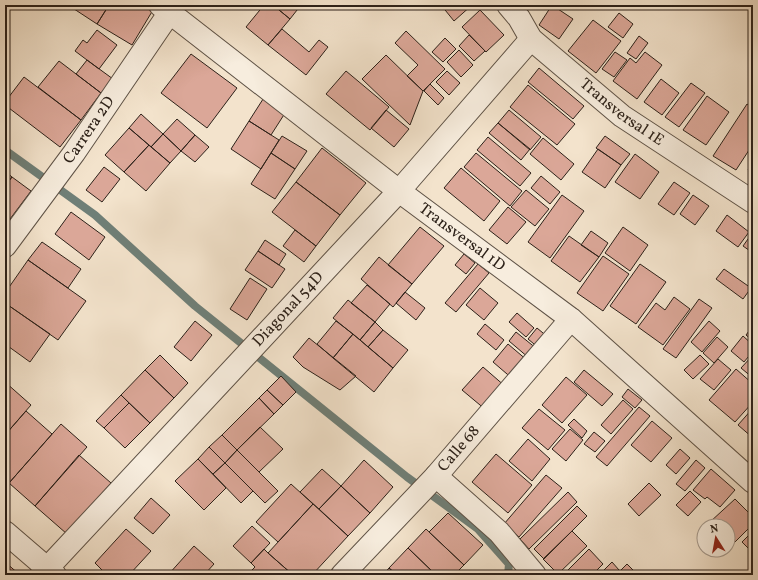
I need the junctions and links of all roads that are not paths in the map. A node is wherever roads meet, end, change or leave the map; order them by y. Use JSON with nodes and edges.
{"nodes":[{"id":1,"x":165,"y":9,"type":"edge"},
{"id":2,"x":519,"y":10,"type":"edge"},
{"id":3,"x":530,"y":39,"type":"junction"},
{"id":4,"x":399,"y":191,"type":"junction"},
{"id":5,"x":753,"y":202,"type":"edge"},
{"id":6,"x":5,"y":246,"type":"edge"},
{"id":7,"x":571,"y":319,"type":"junction"},
{"id":8,"x":433,"y":480,"type":"junction"},
{"id":9,"x":753,"y":482,"type":"edge"},
{"id":10,"x":5,"y":532,"type":"edge"},
{"id":11,"x":48,"y":573,"type":"edge"},
{"id":12,"x":342,"y":575,"type":"edge"},
{"id":13,"x":535,"y":575,"type":"edge"}],
"edges":[{"from":1,"to":4,"type":"street","name":"Transversal 1D"},
{"from":1,"to":6,"type":"street","name":"Carrera 2D"},
{"from":2,"to":3,"type":"street","name":"Transversal 1E"},
{"from":3,"to":4,"type":"street","name":"Diagonal 54D"},
{"from":3,"to":5,"type":"street","name":"Transversal 1E"},
{"from":4,"to":7,"type":"street","name":"Transversal 1D"},
{"from":4,"to":11,"type":"street","name":"Diagonal 54D"},
{"from":7,"to":8,"type":"street","name":"Calle 68"},
{"from":7,"to":9,"type":"street","name":"Transversal 1D"},
{"from":8,"to":12,"type":"street","name":"Calle 68"},
{"from":8,"to":13,"type":"street"},
{"from":10,"to":11,"type":"street"}]}
